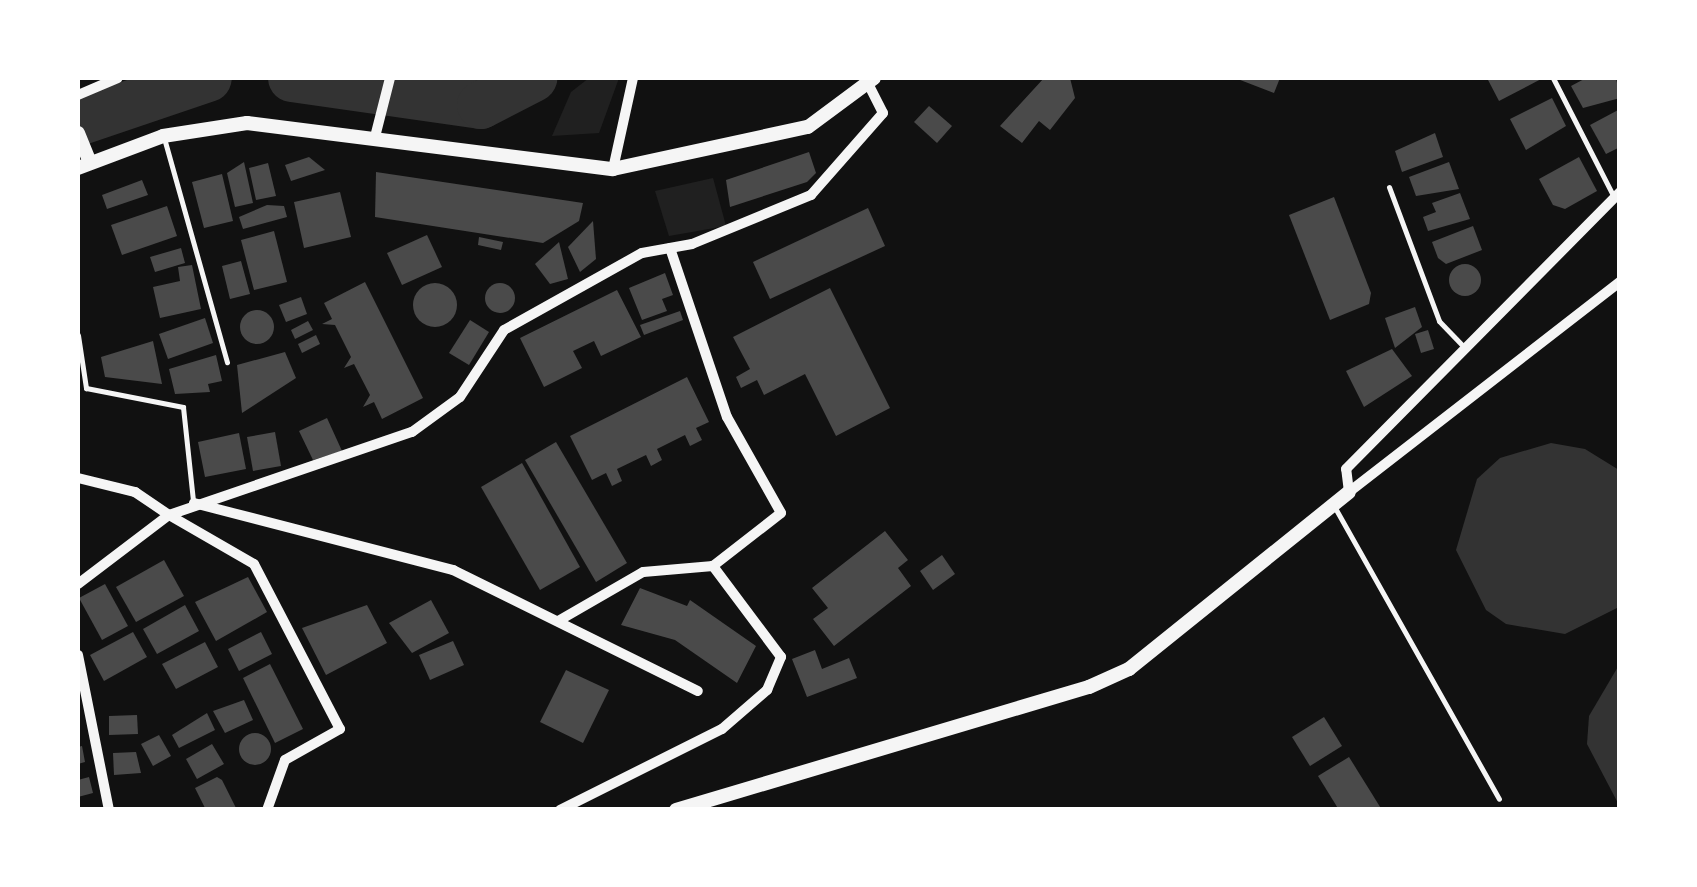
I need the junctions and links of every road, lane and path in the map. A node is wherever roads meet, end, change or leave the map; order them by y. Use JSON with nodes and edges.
{"nodes":[{"id":1,"x":118,"y":78,"type":"edge"},
{"id":2,"x":633,"y":78,"type":"edge"},
{"id":3,"x":1552,"y":78,"type":"edge"},
{"id":4,"x":390,"y":80,"type":"edge"},
{"id":5,"x":871,"y":81,"type":"edge"},
{"id":6,"x":78,"y":95,"type":"edge"},
{"id":7,"x":376,"y":133,"type":"junction"},
{"id":8,"x":79,"y":136,"type":"edge"},
{"id":9,"x":163,"y":136,"type":"junction"},
{"id":10,"x":84,"y":165,"type":"edge"},
{"id":11,"x":613,"y":169,"type":"junction"},
{"id":12,"x":1388,"y":187,"type":"dead end"},
{"id":13,"x":1617,"y":195,"type":"edge"},
{"id":14,"x":670,"y":248,"type":"junction"},
{"id":15,"x":1620,"y":282,"type":"edge"},
{"id":16,"x":78,"y":335,"type":"edge"},
{"id":17,"x":1466,"y":349,"type":"junction"},
{"id":18,"x":228,"y":362,"type":"dead end"},
{"id":19,"x":78,"y":478,"type":"edge"},
{"id":20,"x":1349,"y":492,"type":"junction"},
{"id":21,"x":193,"y":503,"type":"junction"},
{"id":22,"x":1333,"y":503,"type":"junction"},
{"id":23,"x":169,"y":515,"type":"junction"},
{"id":24,"x":713,"y":566,"type":"junction"},
{"id":25,"x":78,"y":584,"type":"edge"},
{"id":26,"x":560,"y":620,"type":"junction"},
{"id":27,"x":78,"y":655,"type":"edge"},
{"id":28,"x":698,"y":691,"type":"dead end"},
{"id":29,"x":1500,"y":799,"type":"dead end"},
{"id":30,"x":109,"y":810,"type":"edge"},
{"id":31,"x":268,"y":810,"type":"edge"},
{"id":32,"x":560,"y":810,"type":"edge"},
{"id":33,"x":676,"y":810,"type":"edge"}],
"edges":[{"from":1,"to":6,"type":"street"},
{"from":2,"to":11,"type":"street"},
{"from":3,"to":13,"type":"lane"},
{"from":4,"to":7,"type":"street"},
{"from":5,"to":11,"type":"street"},
{"from":5,"to":14,"type":"street"},
{"from":7,"to":9,"type":"street"},
{"from":7,"to":11,"type":"street"},
{"from":8,"to":10,"type":"street"},
{"from":9,"to":10,"type":"street"},
{"from":9,"to":18,"type":"lane"},
{"from":12,"to":17,"type":"lane"},
{"from":13,"to":17,"type":"street"},
{"from":14,"to":21,"type":"street"},
{"from":14,"to":24,"type":"street"},
{"from":15,"to":20,"type":"street"},
{"from":16,"to":21,"type":"lane"},
{"from":17,"to":20,"type":"street"},
{"from":19,"to":23,"type":"street"},
{"from":20,"to":22,"type":"street"},
{"from":21,"to":23,"type":"street"},
{"from":21,"to":26,"type":"street"},
{"from":22,"to":29,"type":"lane"},
{"from":22,"to":33,"type":"street"},
{"from":23,"to":25,"type":"street"},
{"from":23,"to":31,"type":"street"},
{"from":24,"to":26,"type":"street"},
{"from":24,"to":32,"type":"street"},
{"from":26,"to":28,"type":"street"},
{"from":27,"to":30,"type":"street"}]}
